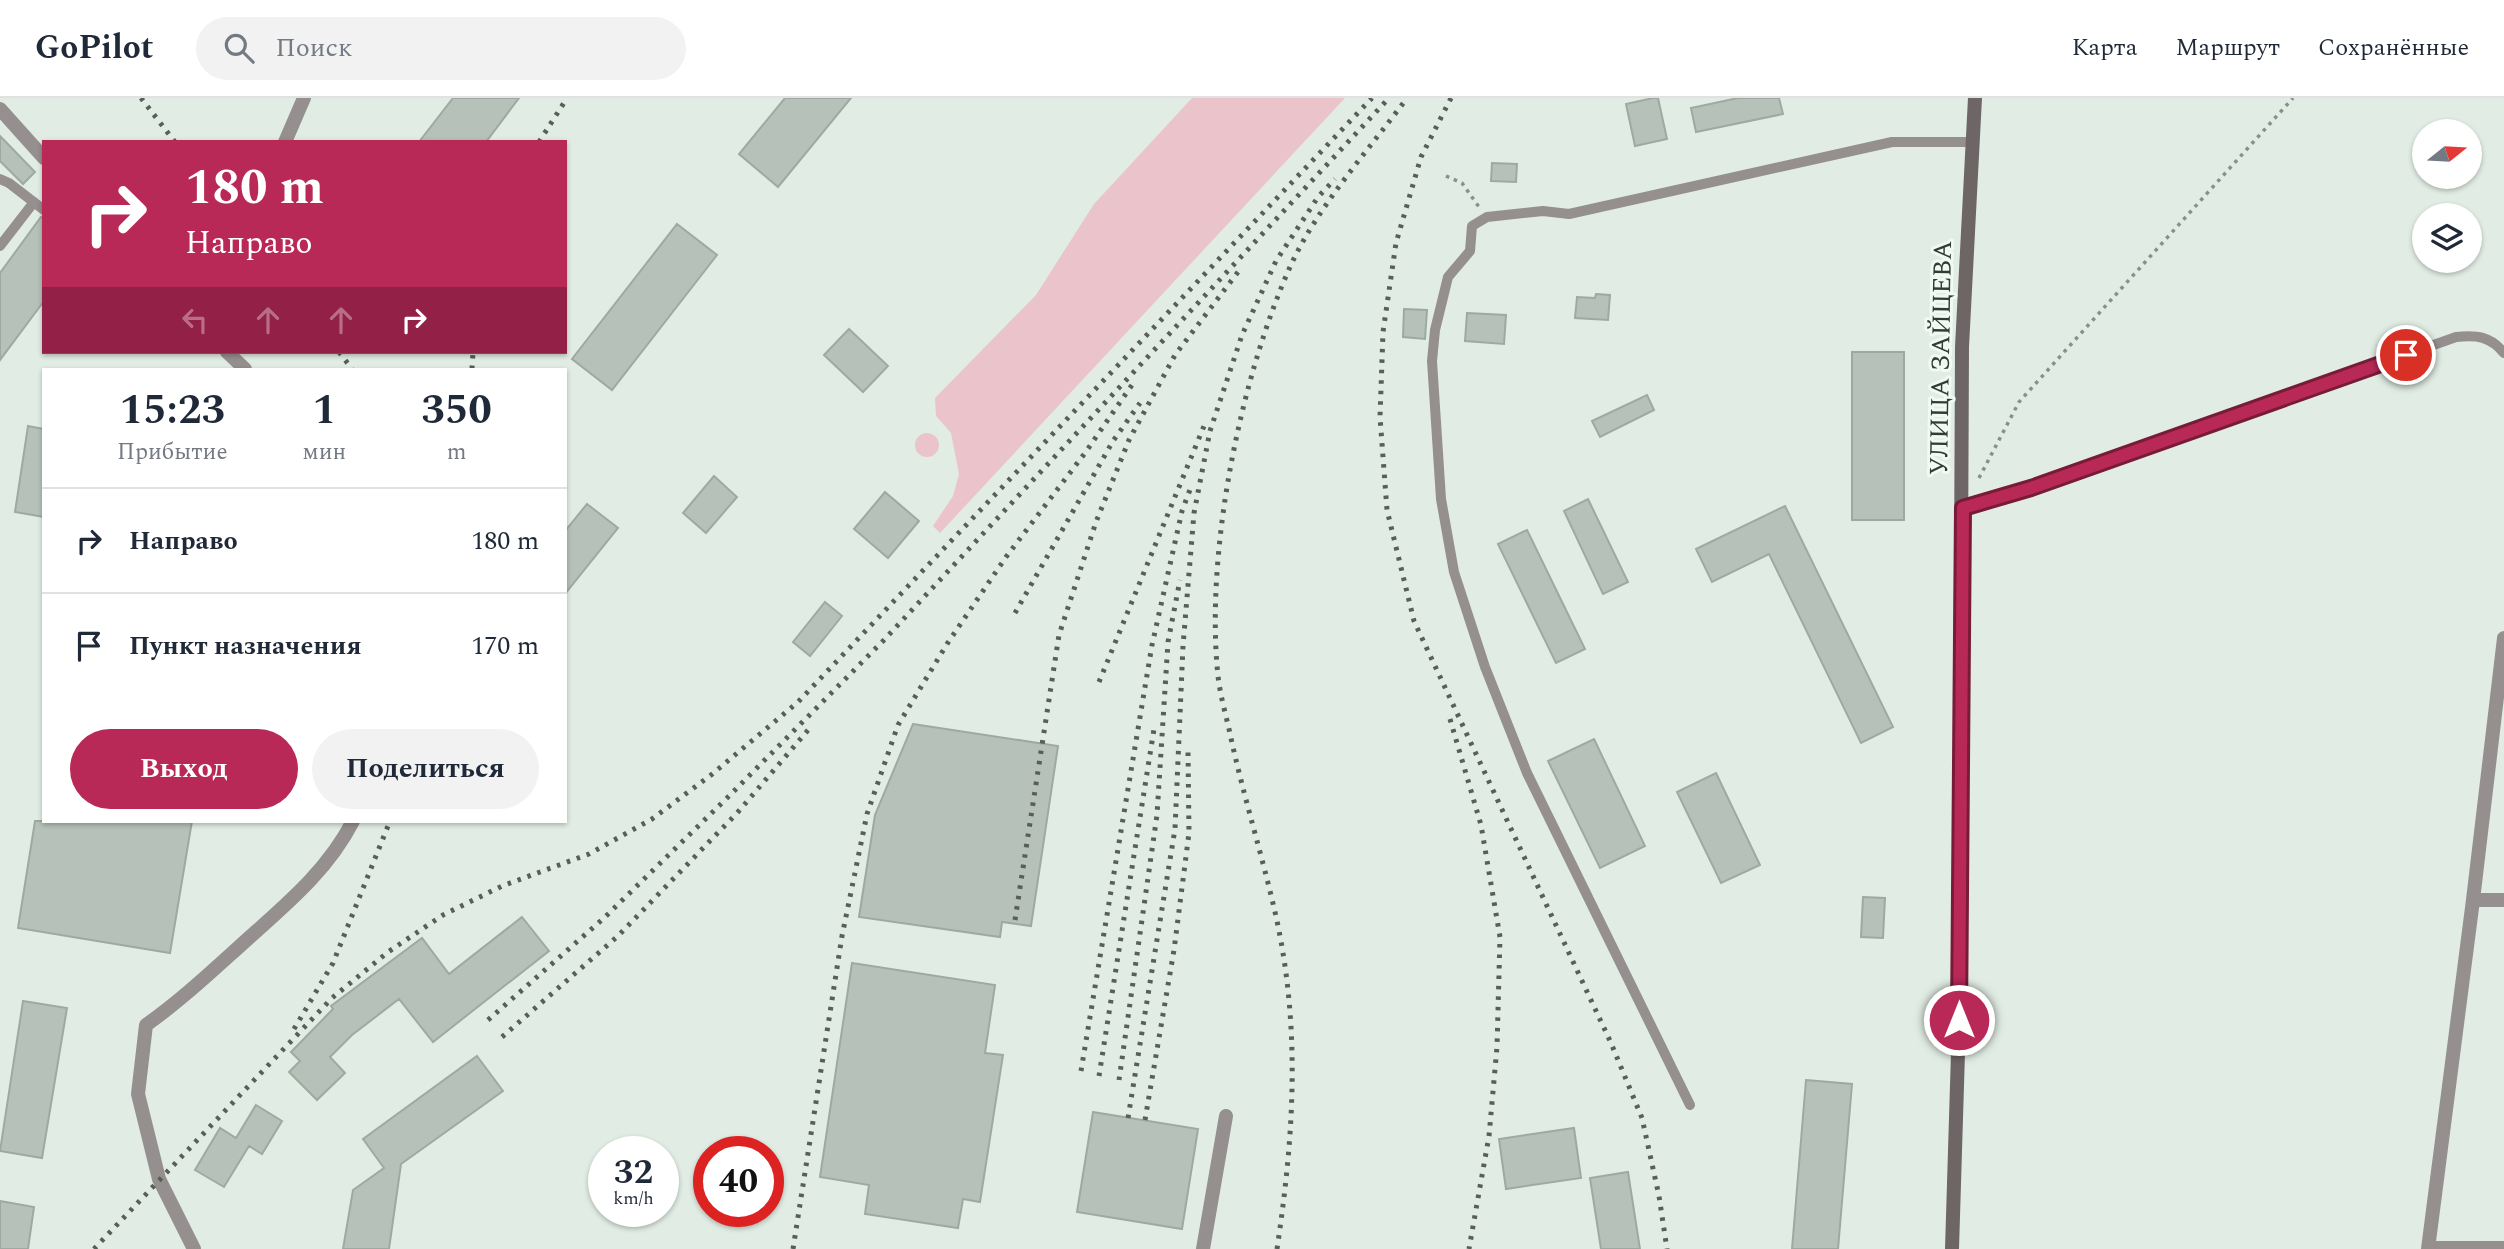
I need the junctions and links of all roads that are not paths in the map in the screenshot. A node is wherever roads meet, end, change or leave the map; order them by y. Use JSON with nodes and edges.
{"nodes":[{"id":1,"x":304,"y":98,"type":"edge"},
{"id":2,"x":1975,"y":98,"type":"edge"},
{"id":3,"x":0,"y":109,"type":"edge"},
{"id":4,"x":286,"y":140,"type":"edge"},
{"id":5,"x":1973,"y":142,"type":"junction"},
{"id":6,"x":42,"y":156,"type":"edge"},
{"id":7,"x":0,"y":179,"type":"edge"},
{"id":8,"x":34,"y":202,"type":"junction"},
{"id":9,"x":42,"y":208,"type":"edge"},
{"id":10,"x":0,"y":246,"type":"edge"},
{"id":11,"x":2504,"y":353,"type":"edge"},
{"id":12,"x":229,"y":354,"type":"edge"},
{"id":13,"x":244,"y":368,"type":"edge"},
{"id":14,"x":1963,"y":508,"type":"junction"},
{"id":15,"x":2504,"y":638,"type":"edge"},
{"id":16,"x":352,"y":823,"type":"edge"},
{"id":17,"x":2473,"y":900,"type":"junction"},
{"id":18,"x":2504,"y":900,"type":"edge"},
{"id":19,"x":1689,"y":1105,"type":"dead end"},
{"id":20,"x":1226,"y":1116,"type":"dead end"},
{"id":21,"x":2504,"y":1248,"type":"edge"},
{"id":22,"x":194,"y":1249,"type":"edge"},
{"id":23,"x":1203,"y":1249,"type":"edge"},
{"id":24,"x":1952,"y":1249,"type":"edge"},
{"id":25,"x":2428,"y":1249,"type":"edge"}],
"edges":[{"from":1,"to":4,"type":"street"},
{"from":2,"to":5,"type":"street","name":"УЛИЦА ЗАЙЦЕВА"},
{"from":3,"to":6,"type":"street"},
{"from":5,"to":14,"type":"street","name":"УЛИЦА ЗАЙЦЕВА"},
{"from":5,"to":19,"type":"lane"},
{"from":7,"to":8,"type":"lane"},
{"from":8,"to":9,"type":"lane"},
{"from":8,"to":10,"type":"lane"},
{"from":11,"to":14,"type":"lane"},
{"from":12,"to":13,"type":"street"},
{"from":14,"to":24,"type":"street","name":"УЛИЦА ЗАЙЦЕВА"},
{"from":15,"to":17,"type":"street"},
{"from":16,"to":22,"type":"street"},
{"from":17,"to":18,"type":"street"},
{"from":17,"to":25,"type":"street"},
{"from":20,"to":23,"type":"street"},
{"from":21,"to":25,"type":"street"}]}
